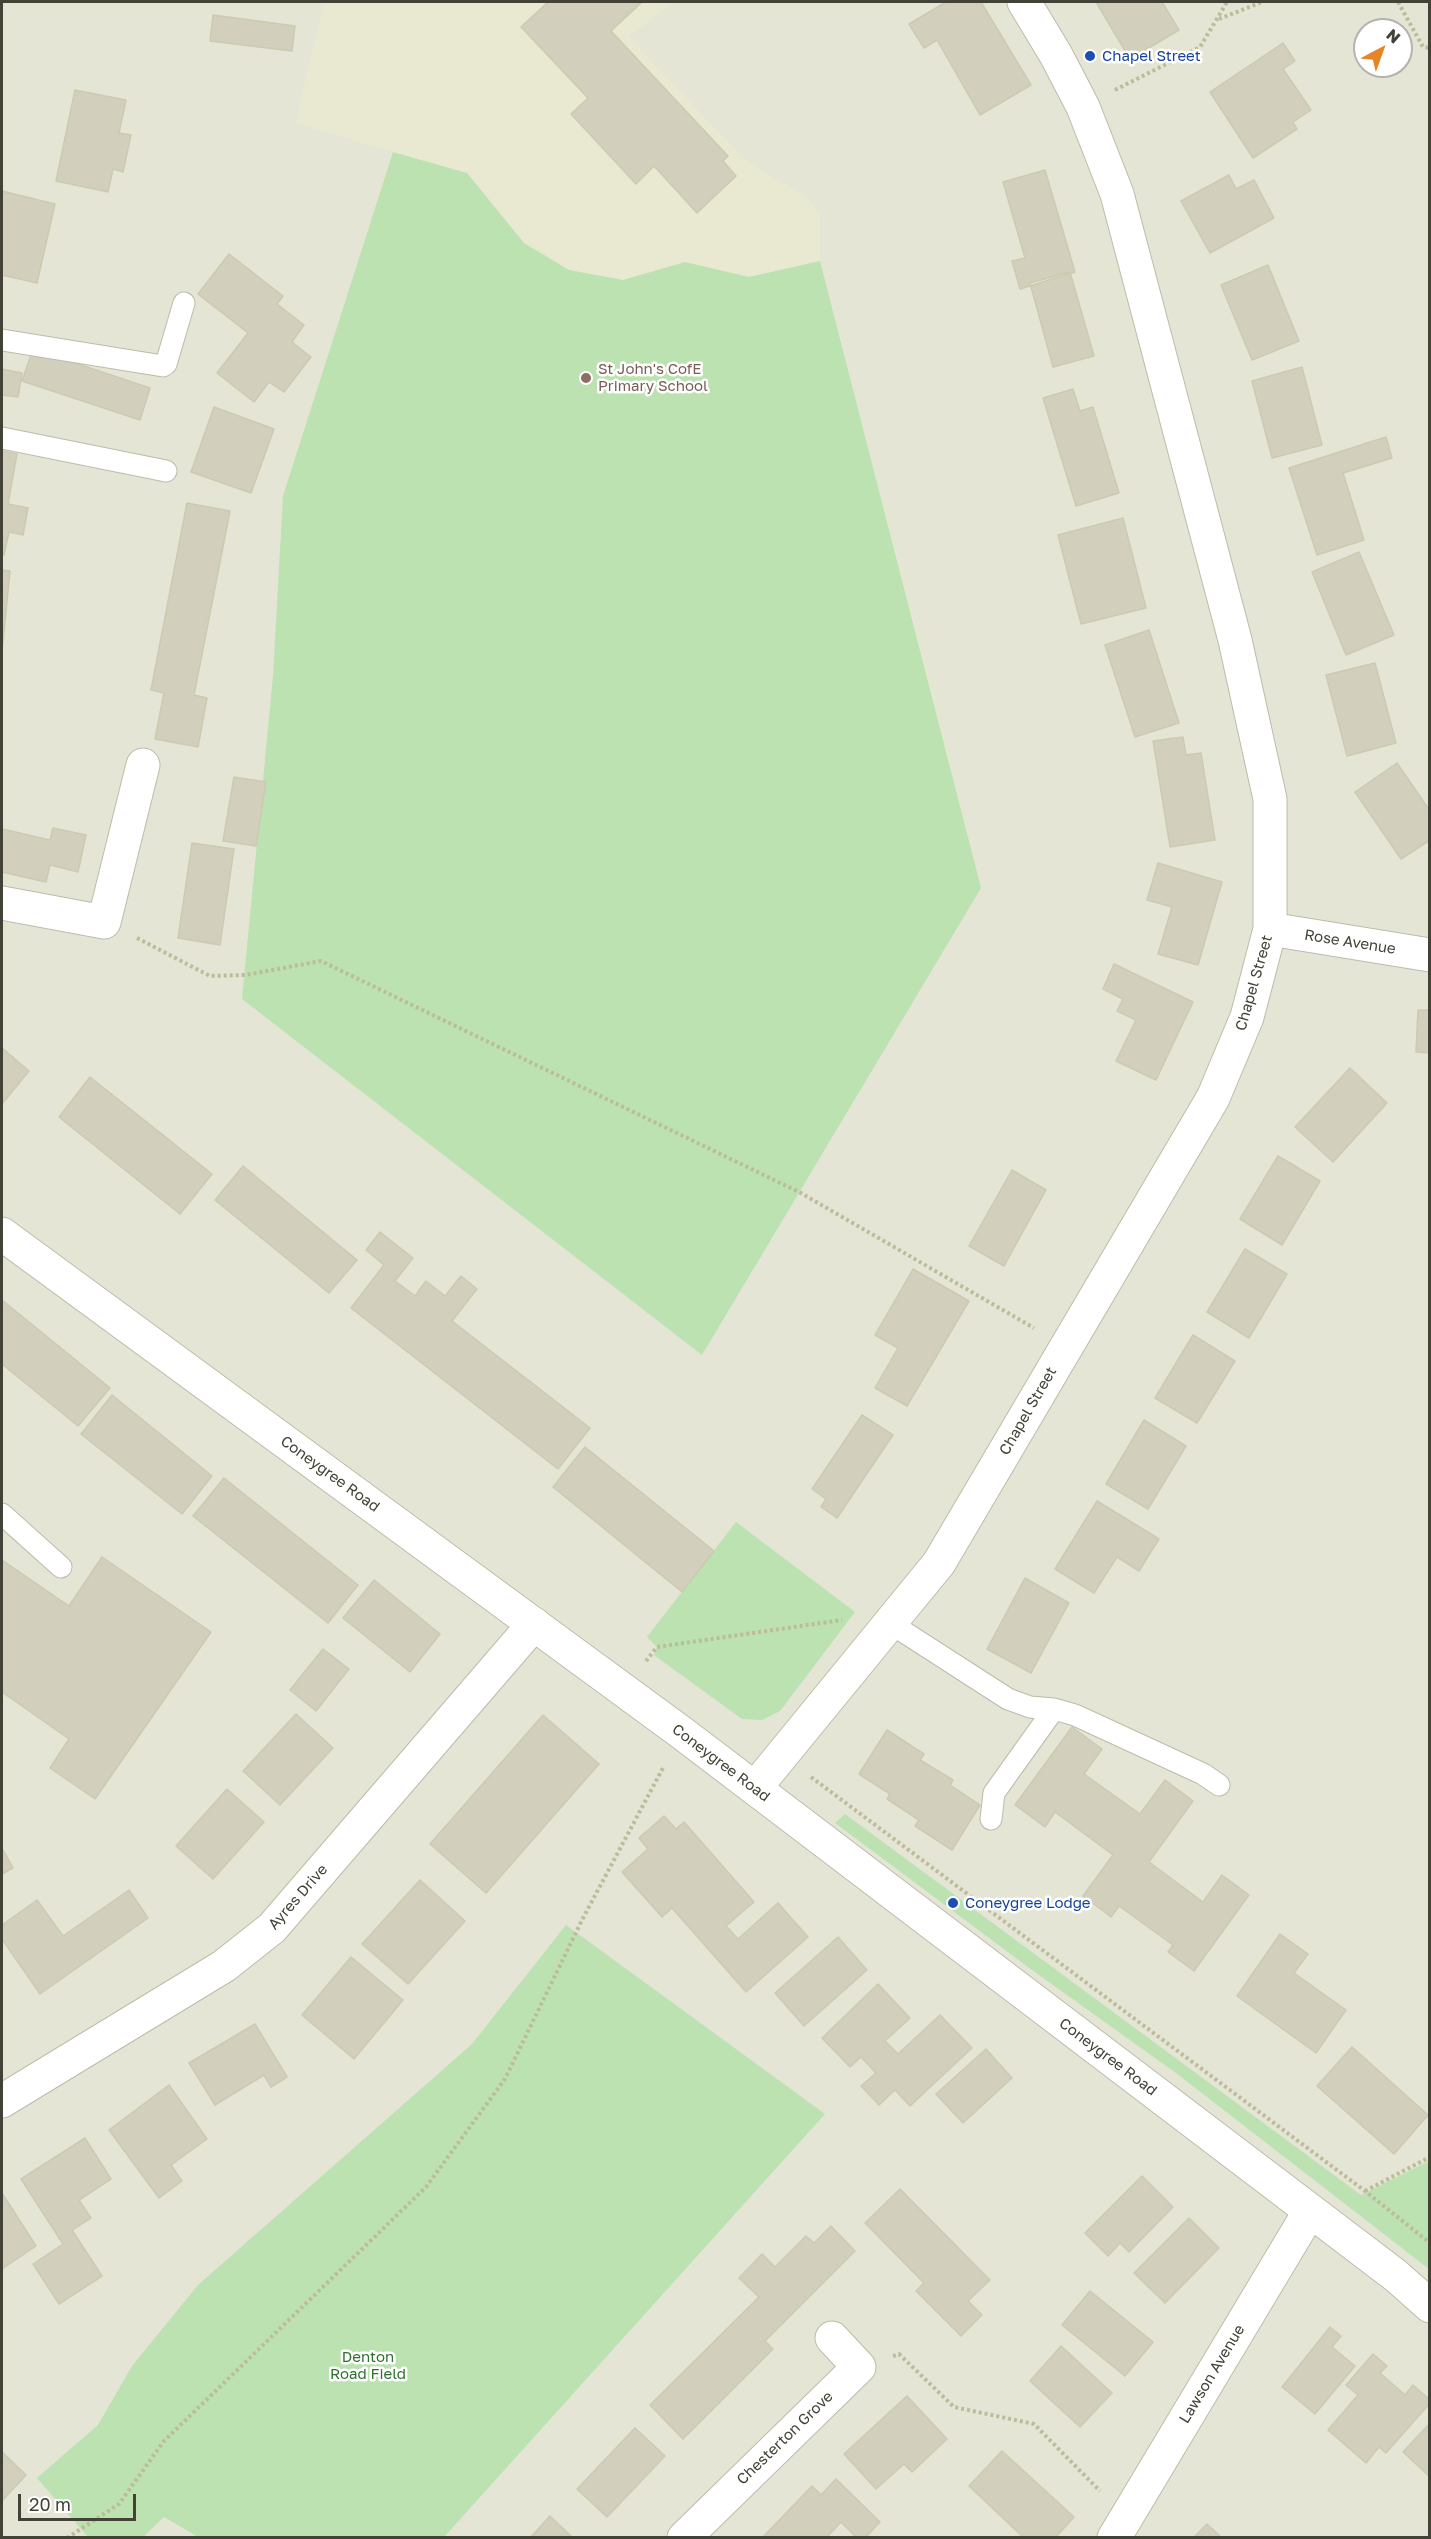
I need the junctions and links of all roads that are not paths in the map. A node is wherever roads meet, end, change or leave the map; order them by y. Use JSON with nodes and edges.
{"nodes":[{"id":1,"x":1024,"y":2,"type":"edge"},
{"id":2,"x":184,"y":303,"type":"dead end"},
{"id":3,"x":2,"y":340,"type":"edge"},
{"id":4,"x":2,"y":438,"type":"edge"},
{"id":5,"x":166,"y":471,"type":"dead end"},
{"id":6,"x":143,"y":765,"type":"dead end"},
{"id":7,"x":2,"y":903,"type":"edge"},
{"id":8,"x":1270,"y":929,"type":"junction"},
{"id":9,"x":1430,"y":955,"type":"edge"},
{"id":10,"x":2,"y":1234,"type":"edge"},
{"id":11,"x":2,"y":1514,"type":"edge"},
{"id":12,"x":61,"y":1567,"type":"dead end"},
{"id":13,"x":890,"y":1623,"type":"junction"},
{"id":14,"x":534,"y":1624,"type":"junction"},
{"id":15,"x":1054,"y":1709,"type":"junction"},
{"id":16,"x":1219,"y":1785,"type":"dead end"},
{"id":17,"x":755,"y":1788,"type":"junction"},
{"id":18,"x":991,"y":1819,"type":"dead end"},
{"id":19,"x":5,"y":2090,"type":"edge"},
{"id":20,"x":1310,"y":2211,"type":"junction"},
{"id":21,"x":1430,"y":2306,"type":"edge"},
{"id":22,"x":832,"y":2338,"type":"dead end"},
{"id":23,"x":1120,"y":2527,"type":"edge"},
{"id":24,"x":684,"y":2538,"type":"edge"}],
"edges":[{"from":1,"to":8,"type":"street","name":"Chapel Street"},
{"from":2,"to":3,"type":"lane"},
{"from":4,"to":5,"type":"lane"},
{"from":6,"to":7,"type":"street"},
{"from":8,"to":9,"type":"street","name":"Rose Avenue"},
{"from":8,"to":13,"type":"street","name":"Chapel Street"},
{"from":10,"to":14,"type":"street","name":"Coneygree Road"},
{"from":11,"to":12,"type":"lane"},
{"from":13,"to":15,"type":"lane"},
{"from":13,"to":17,"type":"street","name":"Chapel Street"},
{"from":14,"to":17,"type":"street","name":"Coneygree Road"},
{"from":14,"to":19,"type":"street","name":"Ayres Drive"},
{"from":15,"to":16,"type":"lane"},
{"from":15,"to":18,"type":"lane"},
{"from":17,"to":20,"type":"street","name":"Coneygree Road"},
{"from":20,"to":21,"type":"street","name":"Coneygree Road"},
{"from":20,"to":23,"type":"street","name":"Lawson Avenue"},
{"from":22,"to":24,"type":"street","name":"Chesterton Grove"}]}
